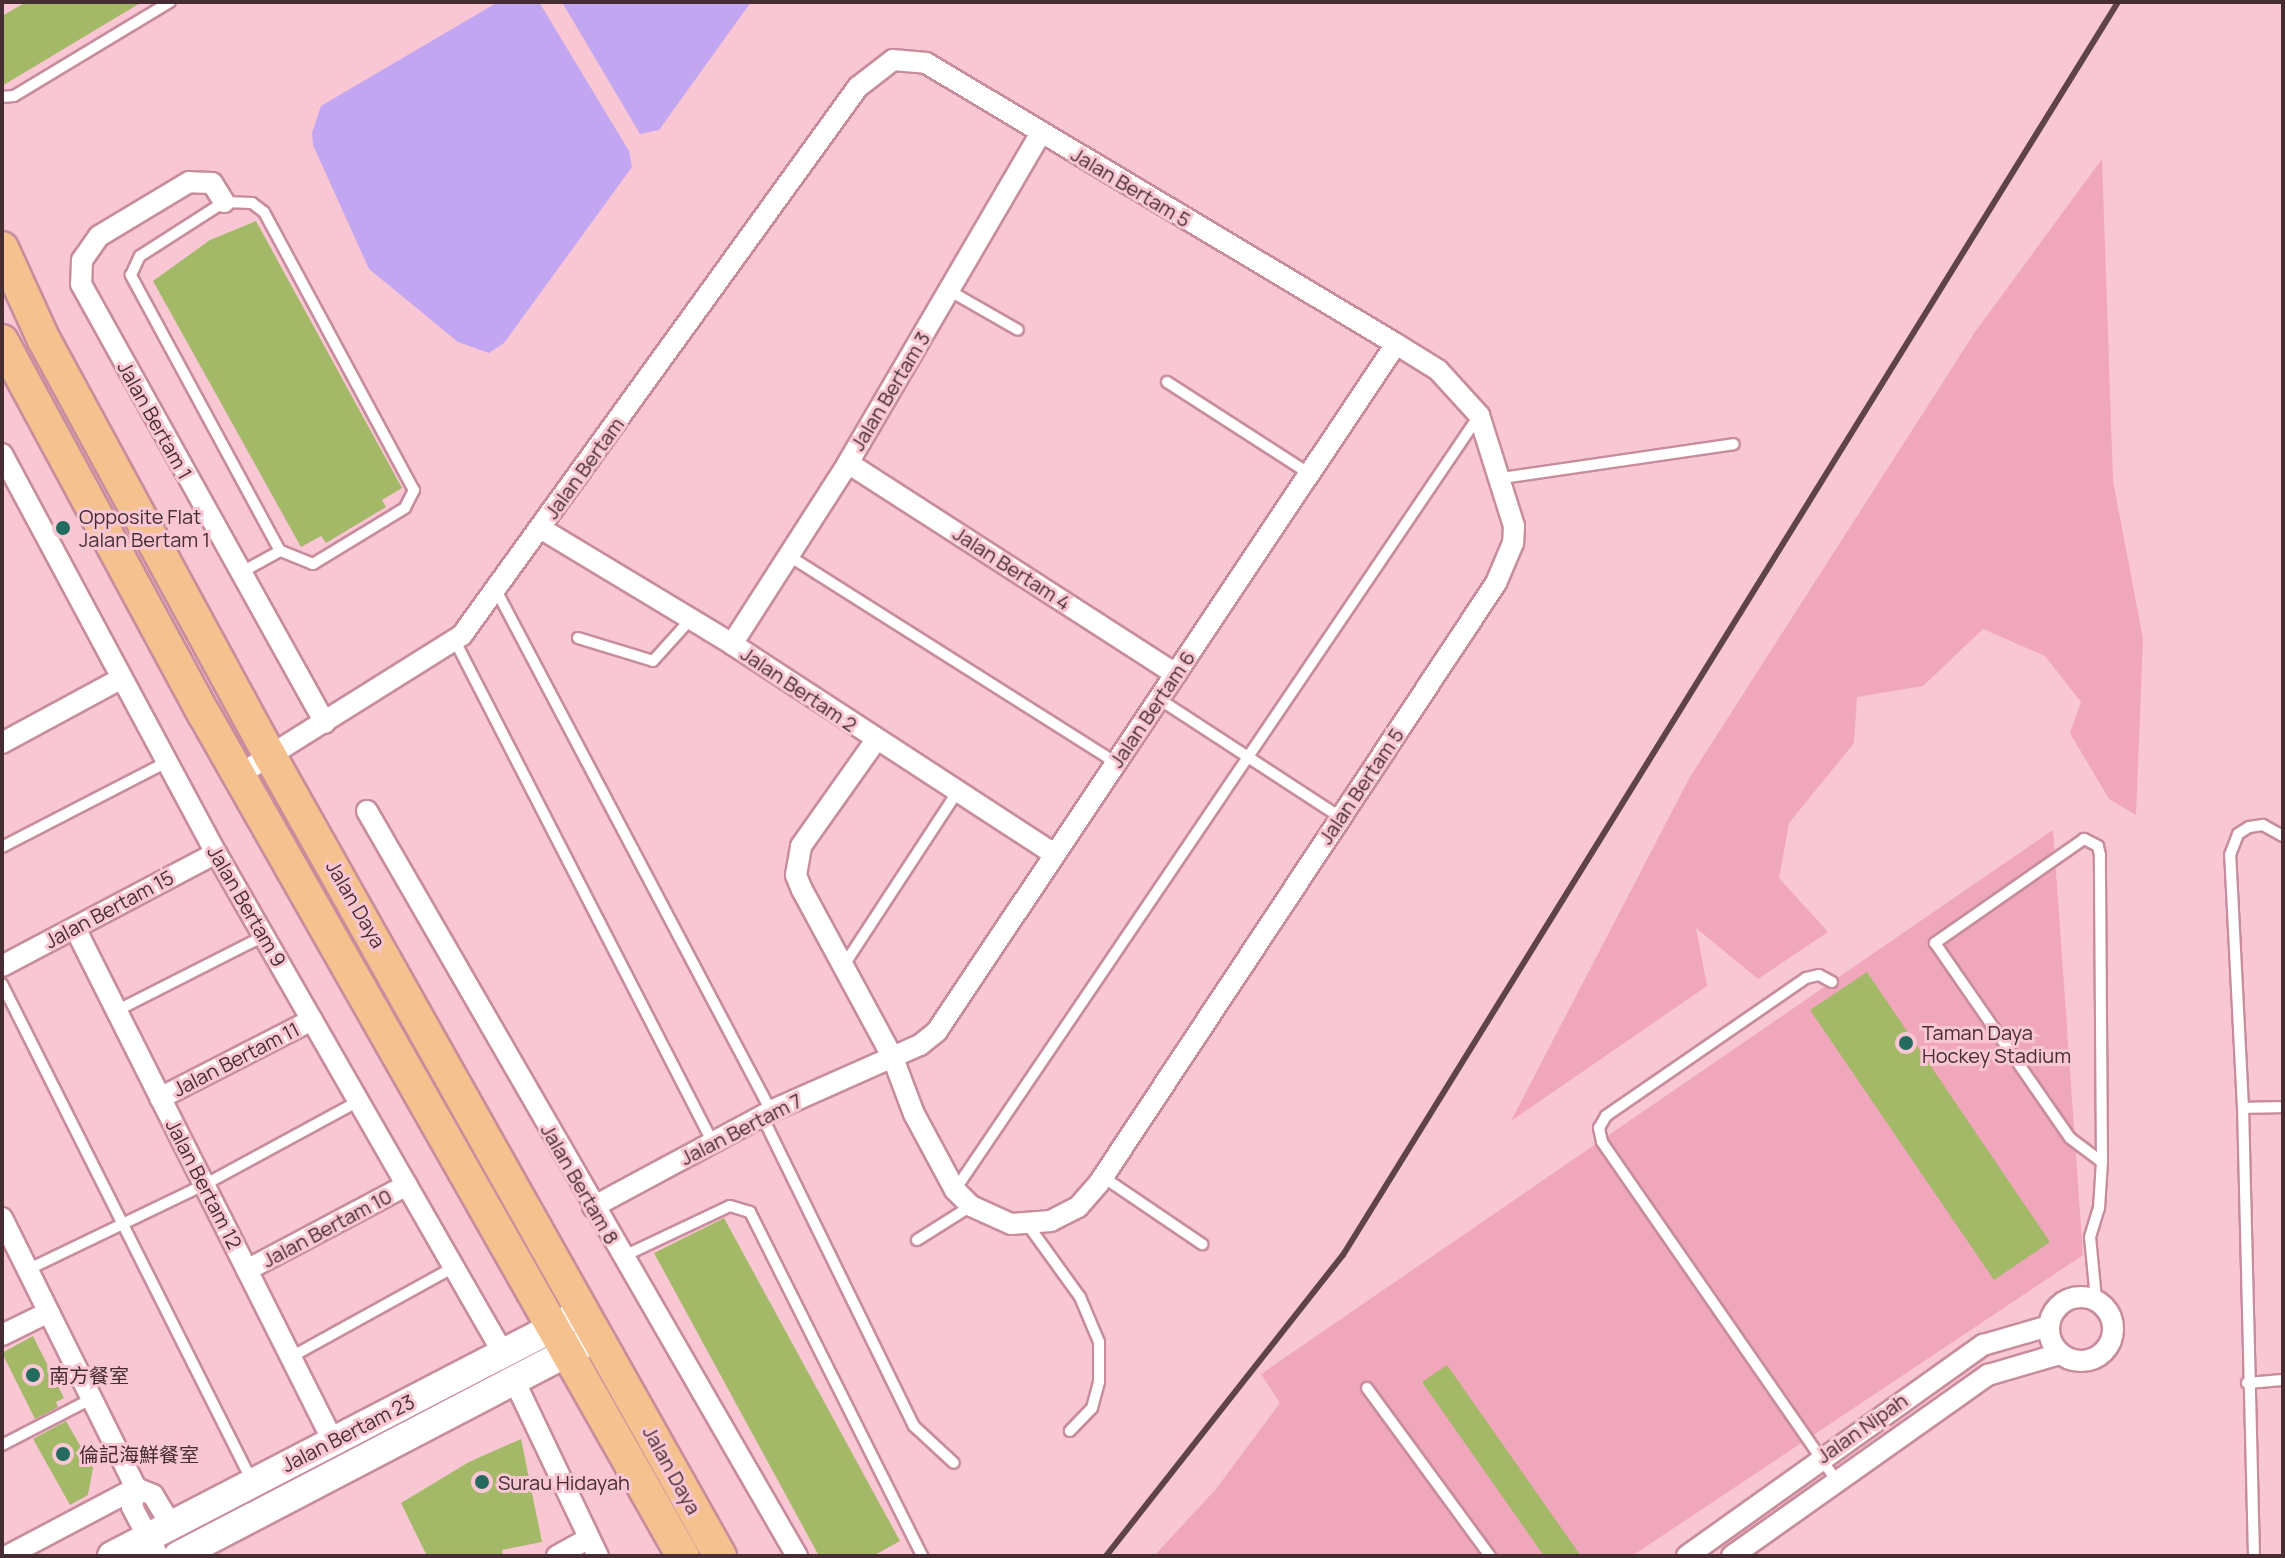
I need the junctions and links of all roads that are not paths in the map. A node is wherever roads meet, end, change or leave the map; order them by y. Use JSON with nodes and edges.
{"nodes":[{"id":1,"x":170,"y":2,"type":"edge"},
{"id":2,"x":858,"y":87,"type":"joint"},
{"id":3,"x":2,"y":97,"type":"edge"},
{"id":4,"x":1041,"y":133,"type":"junction"},
{"id":5,"x":224,"y":202,"type":"junction"},
{"id":6,"x":2,"y":248,"type":"edge"},
{"id":7,"x":950,"y":291,"type":"junction"},
{"id":8,"x":1018,"y":330,"type":"dead end"},
{"id":9,"x":2,"y":341,"type":"edge"},
{"id":10,"x":1396,"y":344,"type":"junction"},
{"id":11,"x":1167,"y":382,"type":"dead end"},
{"id":12,"x":1479,"y":415,"type":"junction"},
{"id":13,"x":1734,"y":444,"type":"dead end"},
{"id":14,"x":4,"y":460,"type":"edge"},
{"id":15,"x":848,"y":463,"type":"junction"},
{"id":16,"x":1312,"y":475,"type":"junction"},
{"id":17,"x":1502,"y":478,"type":"junction"},
{"id":18,"x":540,"y":528,"type":"junction"},
{"id":19,"x":280,"y":551,"type":"junction"},
{"id":20,"x":789,"y":556,"type":"junction"},
{"id":21,"x":240,"y":573,"type":"junction"},
{"id":22,"x":496,"y":590,"type":"junction"},
{"id":23,"x":691,"y":619,"type":"junction"},
{"id":24,"x":578,"y":638,"type":"dead end"},
{"id":25,"x":455,"y":641,"type":"junction"},
{"id":26,"x":732,"y":644,"type":"junction"},
{"id":27,"x":1176,"y":674,"type":"junction"},
{"id":28,"x":122,"y":678,"type":"junction"},
{"id":29,"x":1159,"y":699,"type":"junction"},
{"id":30,"x":325,"y":723,"type":"junction"},
{"id":31,"x":876,"y":740,"type":"junction"},
{"id":32,"x":2,"y":743,"type":"edge"},
{"id":33,"x":270,"y":756,"type":"junction"},
{"id":34,"x":1246,"y":756,"type":"junction"},
{"id":35,"x":167,"y":762,"type":"junction"},
{"id":36,"x":1115,"y":762,"type":"junction"},
{"id":37,"x":239,"y":775,"type":"junction"},
{"id":38,"x":958,"y":791,"type":"junction"},
{"id":39,"x":367,"y":811,"type":"dead end"},
{"id":40,"x":1340,"y":817,"type":"junction"},
{"id":41,"x":2283,"y":836,"type":"edge"},
{"id":42,"x":2,"y":847,"type":"edge"},
{"id":43,"x":216,"y":853,"type":"junction"},
{"id":44,"x":1054,"y":854,"type":"junction"},
{"id":45,"x":75,"y":928,"type":"junction"},
{"id":46,"x":264,"y":936,"type":"junction"},
{"id":47,"x":844,"y":965,"type":"junction"},
{"id":48,"x":2,"y":966,"type":"edge"},
{"id":49,"x":1832,"y":982,"type":"dead end"},
{"id":50,"x":2,"y":984,"type":"edge"},
{"id":51,"x":116,"y":1011,"type":"junction"},
{"id":52,"x":312,"y":1020,"type":"junction"},
{"id":53,"x":893,"y":1058,"type":"junction"},
{"id":54,"x":160,"y":1098,"type":"junction"},
{"id":55,"x":359,"y":1101,"type":"junction"},
{"id":56,"x":2283,"y":1107,"type":"edge"},
{"id":57,"x":2243,"y":1108,"type":"junction"},
{"id":58,"x":766,"y":1114,"type":"junction"},
{"id":59,"x":713,"y":1143,"type":"junction"},
{"id":60,"x":2102,"y":1162,"type":"junction"},
{"id":61,"x":1103,"y":1177,"type":"junction"},
{"id":62,"x":204,"y":1185,"type":"junction"},
{"id":63,"x":407,"y":1185,"type":"junction"},
{"id":64,"x":955,"y":1190,"type":"junction"},
{"id":65,"x":971,"y":1206,"type":"junction"},
{"id":66,"x":593,"y":1207,"type":"junction"},
{"id":67,"x":2,"y":1218,"type":"edge"},
{"id":68,"x":122,"y":1225,"type":"junction"},
{"id":69,"x":1028,"y":1225,"type":"junction"},
{"id":70,"x":917,"y":1240,"type":"dead end"},
{"id":71,"x":1202,"y":1244,"type":"dead end"},
{"id":72,"x":622,"y":1257,"type":"junction"},
{"id":73,"x":454,"y":1267,"type":"junction"},
{"id":74,"x":27,"y":1270,"type":"junction"},
{"id":75,"x":247,"y":1270,"type":"junction"},
{"id":76,"x":2096,"y":1299,"type":"junction"},
{"id":77,"x":49,"y":1312,"type":"junction"},
{"id":78,"x":592,"y":1323,"type":"junction"},
{"id":79,"x":2049,"y":1326,"type":"junction"},
{"id":80,"x":2,"y":1335,"type":"edge"},
{"id":81,"x":563,"y":1338,"type":"junction"},
{"id":82,"x":503,"y":1353,"type":"junction"},
{"id":83,"x":2060,"y":1354,"type":"junction"},
{"id":84,"x":291,"y":1357,"type":"junction"},
{"id":85,"x":514,"y":1380,"type":"junction"},
{"id":86,"x":2283,"y":1380,"type":"edge"},
{"id":87,"x":2247,"y":1383,"type":"junction"},
{"id":88,"x":1367,"y":1388,"type":"dead end"},
{"id":89,"x":91,"y":1399,"type":"junction"},
{"id":90,"x":1070,"y":1431,"type":"dead end"},
{"id":91,"x":333,"y":1441,"type":"junction"},
{"id":92,"x":2,"y":1445,"type":"edge"},
{"id":93,"x":1821,"y":1456,"type":"junction"},
{"id":94,"x":954,"y":1463,"type":"dead end"},
{"id":95,"x":1837,"y":1481,"type":"junction"},
{"id":96,"x":253,"y":1483,"type":"junction"},
{"id":97,"x":136,"y":1488,"type":"junction"},
{"id":98,"x":159,"y":1540,"type":"edge"},
{"id":99,"x":593,"y":1547,"type":"edge"},
{"id":100,"x":7,"y":1556,"type":"edge"},
{"id":101,"x":112,"y":1556,"type":"edge"},
{"id":102,"x":178,"y":1556,"type":"edge"},
{"id":103,"x":557,"y":1556,"type":"edge"},
{"id":104,"x":683,"y":1556,"type":"edge"},
{"id":105,"x":720,"y":1556,"type":"edge"},
{"id":106,"x":797,"y":1556,"type":"edge"},
{"id":107,"x":922,"y":1556,"type":"edge"},
{"id":108,"x":1490,"y":1556,"type":"edge"},
{"id":109,"x":1687,"y":1556,"type":"edge"},
{"id":110,"x":1732,"y":1556,"type":"edge"},
{"id":111,"x":2254,"y":1556,"type":"edge"}],
"edges":[{"from":1,"to":3,"type":"lane"},
{"from":2,"to":4,"type":"street","name":"Jalan Bertam 5"},
{"from":2,"to":18,"type":"street","name":"Jalan Bertam"},
{"from":4,"to":7,"type":"street","name":"Jalan Bertam 3"},
{"from":4,"to":10,"type":"street","name":"Jalan Bertam 5"},
{"from":5,"to":19,"type":"lane"},
{"from":5,"to":19,"type":"lane"},
{"from":5,"to":21,"type":"street","name":"Jalan Bertam 1"},
{"from":6,"to":33,"type":"main road","name":"Jalan Daya"},
{"from":7,"to":8,"type":"lane"},
{"from":7,"to":15,"type":"street","name":"Jalan Bertam 3"},
{"from":9,"to":37,"type":"main road","name":"Jalan Daya"},
{"from":10,"to":12,"type":"street","name":"Jalan Bertam 5"},
{"from":10,"to":16,"type":"street","name":"Jalan Bertam 6"},
{"from":11,"to":16,"type":"lane"},
{"from":12,"to":17,"type":"street","name":"Jalan Bertam 5"},
{"from":12,"to":34,"type":"lane"},
{"from":13,"to":17,"type":"lane"},
{"from":14,"to":28,"type":"street","name":"Jalan Bertam 9"},
{"from":15,"to":20,"type":"street","name":"Jalan Bertam 3"},
{"from":15,"to":27,"type":"street","name":"Jalan Bertam 4"},
{"from":16,"to":27,"type":"street","name":"Jalan Bertam 6"},
{"from":17,"to":40,"type":"street","name":"Jalan Bertam 5"},
{"from":18,"to":22,"type":"street","name":"Jalan Bertam"},
{"from":18,"to":23,"type":"street","name":"Jalan Bertam 2"},
{"from":19,"to":21,"type":"lane"},
{"from":20,"to":26,"type":"street","name":"Jalan Bertam 3"},
{"from":20,"to":36,"type":"lane"},
{"from":21,"to":30,"type":"street","name":"Jalan Bertam 1"},
{"from":22,"to":25,"type":"street","name":"Jalan Bertam"},
{"from":22,"to":58,"type":"lane"},
{"from":23,"to":24,"type":"lane"},
{"from":23,"to":26,"type":"street","name":"Jalan Bertam 2"},
{"from":25,"to":30,"type":"street","name":"Jalan Bertam"},
{"from":25,"to":59,"type":"lane"},
{"from":26,"to":31,"type":"street","name":"Jalan Bertam 2"},
{"from":27,"to":29,"type":"street","name":"Jalan Bertam 6"},
{"from":28,"to":32,"type":"street"},
{"from":28,"to":35,"type":"street","name":"Jalan Bertam 9"},
{"from":29,"to":34,"type":"lane"},
{"from":29,"to":36,"type":"street","name":"Jalan Bertam 6"},
{"from":30,"to":33,"type":"street","name":"Jalan Bertam"},
{"from":31,"to":38,"type":"street","name":"Jalan Bertam 2"},
{"from":31,"to":47,"type":"street"},
{"from":33,"to":37,"type":"street","name":"Jalan Bertam"},
{"from":33,"to":78,"type":"main road","name":"Jalan Daya"},
{"from":34,"to":40,"type":"lane"},
{"from":34,"to":64,"type":"lane"},
{"from":35,"to":42,"type":"lane"},
{"from":35,"to":43,"type":"street","name":"Jalan Bertam 9"},
{"from":36,"to":44,"type":"street","name":"Jalan Bertam 6"},
{"from":37,"to":81,"type":"main road","name":"Jalan Daya"},
{"from":38,"to":44,"type":"street","name":"Jalan Bertam 2"},
{"from":38,"to":47,"type":"lane"},
{"from":39,"to":66,"type":"street","name":"Jalan Bertam 8"},
{"from":40,"to":61,"type":"street","name":"Jalan Bertam 5"},
{"from":41,"to":57,"type":"lane"},
{"from":43,"to":45,"type":"street","name":"Jalan Bertam 15"},
{"from":43,"to":46,"type":"street","name":"Jalan Bertam 9"},
{"from":44,"to":53,"type":"street","name":"Jalan Bertam 6"},
{"from":45,"to":48,"type":"street","name":"Jalan Bertam 15"},
{"from":45,"to":51,"type":"street","name":"Jalan Bertam 12"},
{"from":46,"to":51,"type":"lane"},
{"from":46,"to":52,"type":"street","name":"Jalan Bertam 9"},
{"from":47,"to":53,"type":"street"},
{"from":49,"to":93,"type":"lane"},
{"from":50,"to":68,"type":"lane"},
{"from":51,"to":54,"type":"street","name":"Jalan Bertam 12"},
{"from":52,"to":54,"type":"street","name":"Jalan Bertam 11"},
{"from":52,"to":55,"type":"street","name":"Jalan Bertam 9"},
{"from":53,"to":58,"type":"street","name":"Jalan Bertam 7"},
{"from":53,"to":64,"type":"street"},
{"from":54,"to":62,"type":"street","name":"Jalan Bertam 12"},
{"from":55,"to":62,"type":"lane"},
{"from":55,"to":63,"type":"street","name":"Jalan Bertam 9"},
{"from":56,"to":57,"type":"lane"},
{"from":57,"to":87,"type":"lane"},
{"from":58,"to":59,"type":"street","name":"Jalan Bertam 7"},
{"from":58,"to":94,"type":"lane"},
{"from":59,"to":66,"type":"street","name":"Jalan Bertam 7"},
{"from":60,"to":60,"type":"lane"},
{"from":60,"to":76,"type":"lane"},
{"from":61,"to":69,"type":"street","name":"Jalan Bertam 5"},
{"from":61,"to":71,"type":"lane"},
{"from":62,"to":68,"type":"lane"},
{"from":62,"to":75,"type":"street","name":"Jalan Bertam 12"},
{"from":63,"to":73,"type":"street","name":"Jalan Bertam 9"},
{"from":63,"to":75,"type":"street","name":"Jalan Bertam 10"},
{"from":64,"to":65,"type":"street"},
{"from":65,"to":69,"type":"street"},
{"from":65,"to":70,"type":"lane"},
{"from":66,"to":72,"type":"street","name":"Jalan Bertam 8"},
{"from":67,"to":74,"type":"street"},
{"from":68,"to":74,"type":"lane"},
{"from":68,"to":96,"type":"lane"},
{"from":69,"to":90,"type":"lane"},
{"from":72,"to":106,"type":"street","name":"Jalan Bertam 8"},
{"from":72,"to":107,"type":"lane"},
{"from":73,"to":82,"type":"street","name":"Jalan Bertam 9"},
{"from":73,"to":84,"type":"lane"},
{"from":74,"to":77,"type":"street"},
{"from":75,"to":84,"type":"street","name":"Jalan Bertam 12"},
{"from":76,"to":79,"type":"street"},
{"from":76,"to":83,"type":"street"},
{"from":77,"to":80,"type":"street"},
{"from":77,"to":89,"type":"street"},
{"from":78,"to":81,"type":"street","name":"Jalan Bertam 23"},
{"from":78,"to":105,"type":"main road","name":"Jalan Daya"},
{"from":79,"to":83,"type":"street"},
{"from":79,"to":93,"type":"street","name":"Jalan Nipah"},
{"from":81,"to":82,"type":"street","name":"Jalan Bertam 23"},
{"from":81,"to":85,"type":"street","name":"Jalan Bertam 23"},
{"from":81,"to":104,"type":"main road","name":"Jalan Daya"},
{"from":82,"to":91,"type":"street","name":"Jalan Bertam 23"},
{"from":83,"to":95,"type":"street","name":"Jalan Nipah"},
{"from":84,"to":91,"type":"street","name":"Jalan Bertam 12"},
{"from":85,"to":99,"type":"street"},
{"from":85,"to":102,"type":"street","name":"Jalan Bertam 23"},
{"from":86,"to":87,"type":"lane"},
{"from":87,"to":111,"type":"lane"},
{"from":88,"to":108,"type":"lane"},
{"from":89,"to":92,"type":"lane"},
{"from":89,"to":97,"type":"street"},
{"from":91,"to":96,"type":"street","name":"Jalan Bertam 23"},
{"from":93,"to":95,"type":"lane"},
{"from":93,"to":109,"type":"street","name":"Jalan Nipah"},
{"from":95,"to":110,"type":"street","name":"Jalan Nipah"},
{"from":96,"to":98,"type":"street","name":"Jalan Bertam 23"},
{"from":97,"to":98,"type":"street"},
{"from":97,"to":100,"type":"street"},
{"from":98,"to":101,"type":"street","name":"Jalan Bertam 23"},
{"from":99,"to":103,"type":"street"}]}
